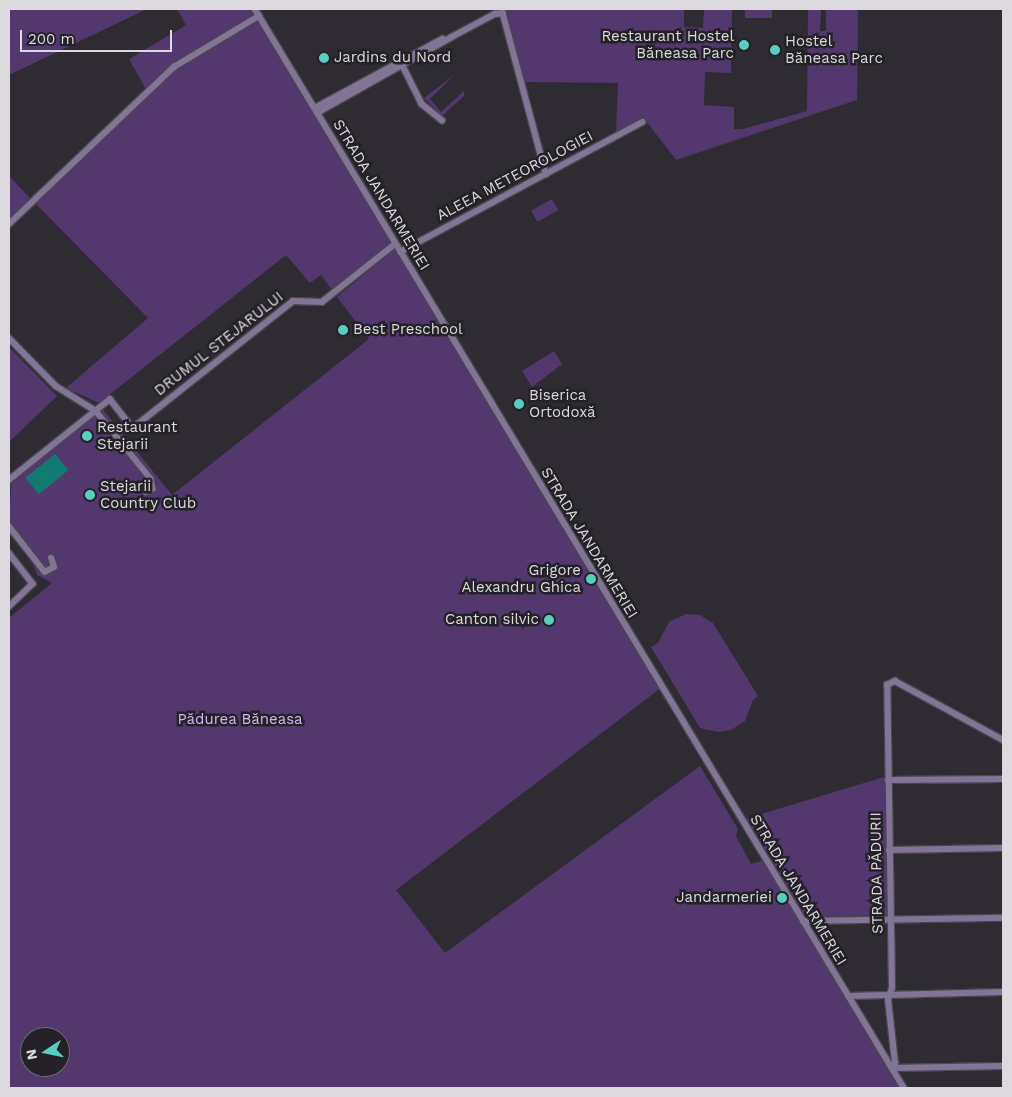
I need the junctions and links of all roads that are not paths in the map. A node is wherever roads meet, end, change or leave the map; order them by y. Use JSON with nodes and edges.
{"nodes":[{"id":1,"x":255,"y":9,"type":"edge"},
{"id":2,"x":259,"y":16,"type":"junction"},
{"id":3,"x":442,"y":39,"type":"dead end"},
{"id":4,"x":403,"y":66,"type":"junction"},
{"id":5,"x":316,"y":110,"type":"junction"},
{"id":6,"x":442,"y":120,"type":"dead end"},
{"id":7,"x":642,"y":122,"type":"dead end"},
{"id":8,"x":546,"y":174,"type":"junction"},
{"id":9,"x":9,"y":224,"type":"edge"},
{"id":10,"x":395,"y":244,"type":"junction"},
{"id":11,"x":400,"y":252,"type":"junction"},
{"id":12,"x":9,"y":338,"type":"edge"},
{"id":13,"x":96,"y":411,"type":"junction"},
{"id":14,"x":9,"y":480,"type":"edge"},
{"id":15,"x":142,"y":490,"type":"dead end"},
{"id":16,"x":9,"y":526,"type":"edge"},
{"id":17,"x":9,"y":553,"type":"edge"},
{"id":18,"x":51,"y":558,"type":"dead end"},
{"id":19,"x":9,"y":607,"type":"edge"},
{"id":20,"x":1003,"y":740,"type":"edge"},
{"id":21,"x":1003,"y":779,"type":"edge"},
{"id":22,"x":888,"y":780,"type":"junction"},
{"id":23,"x":1003,"y":848,"type":"edge"},
{"id":24,"x":889,"y":850,"type":"junction"},
{"id":25,"x":1003,"y":918,"type":"edge"},
{"id":26,"x":890,"y":920,"type":"junction"},
{"id":27,"x":803,"y":921,"type":"junction"},
{"id":28,"x":1003,"y":992,"type":"edge"},
{"id":29,"x":891,"y":994,"type":"junction"},
{"id":30,"x":848,"y":996,"type":"junction"},
{"id":31,"x":1003,"y":1066,"type":"edge"},
{"id":32,"x":892,"y":1068,"type":"junction"},
{"id":33,"x":904,"y":1088,"type":"edge"}],
"edges":[{"from":1,"to":2,"type":"street","name":"STRADA JANDARMERIEI"},
{"from":2,"to":5,"type":"street","name":"STRADA JANDARMERIEI"},
{"from":2,"to":9,"type":"street"},
{"from":3,"to":5,"type":"street"},
{"from":4,"to":5,"type":"street"},
{"from":4,"to":6,"type":"street"},
{"from":4,"to":8,"type":"street"},
{"from":5,"to":10,"type":"street","name":"STRADA JANDARMERIEI"},
{"from":7,"to":8,"type":"street","name":"ALEEA METEOROLOGIEI"},
{"from":8,"to":11,"type":"street","name":"ALEEA METEOROLOGIEI"},
{"from":10,"to":11,"type":"street","name":"STRADA JANDARMERIEI"},
{"from":10,"to":13,"type":"street","name":"DRUMUL STEJARULUI"},
{"from":11,"to":27,"type":"street","name":"STRADA JANDARMERIEI"},
{"from":12,"to":13,"type":"street"},
{"from":13,"to":14,"type":"street"},
{"from":13,"to":15,"type":"street"},
{"from":16,"to":18,"type":"street"},
{"from":17,"to":19,"type":"street"},
{"from":20,"to":22,"type":"street","name":"STRADA PĂDURII"},
{"from":21,"to":22,"type":"street"},
{"from":22,"to":24,"type":"street","name":"STRADA PĂDURII"},
{"from":23,"to":24,"type":"street"},
{"from":24,"to":26,"type":"street","name":"STRADA PĂDURII"},
{"from":25,"to":26,"type":"street"},
{"from":26,"to":27,"type":"street"},
{"from":26,"to":29,"type":"street","name":"STRADA PĂDURII"},
{"from":27,"to":30,"type":"street","name":"STRADA JANDARMERIEI"},
{"from":28,"to":29,"type":"street"},
{"from":29,"to":30,"type":"street"},
{"from":29,"to":32,"type":"street","name":"STRADA PĂDURII"},
{"from":30,"to":32,"type":"street","name":"STRADA JANDARMERIEI"},
{"from":31,"to":32,"type":"street"},
{"from":32,"to":33,"type":"street","name":"STRADA JANDARMERIEI"}]}
